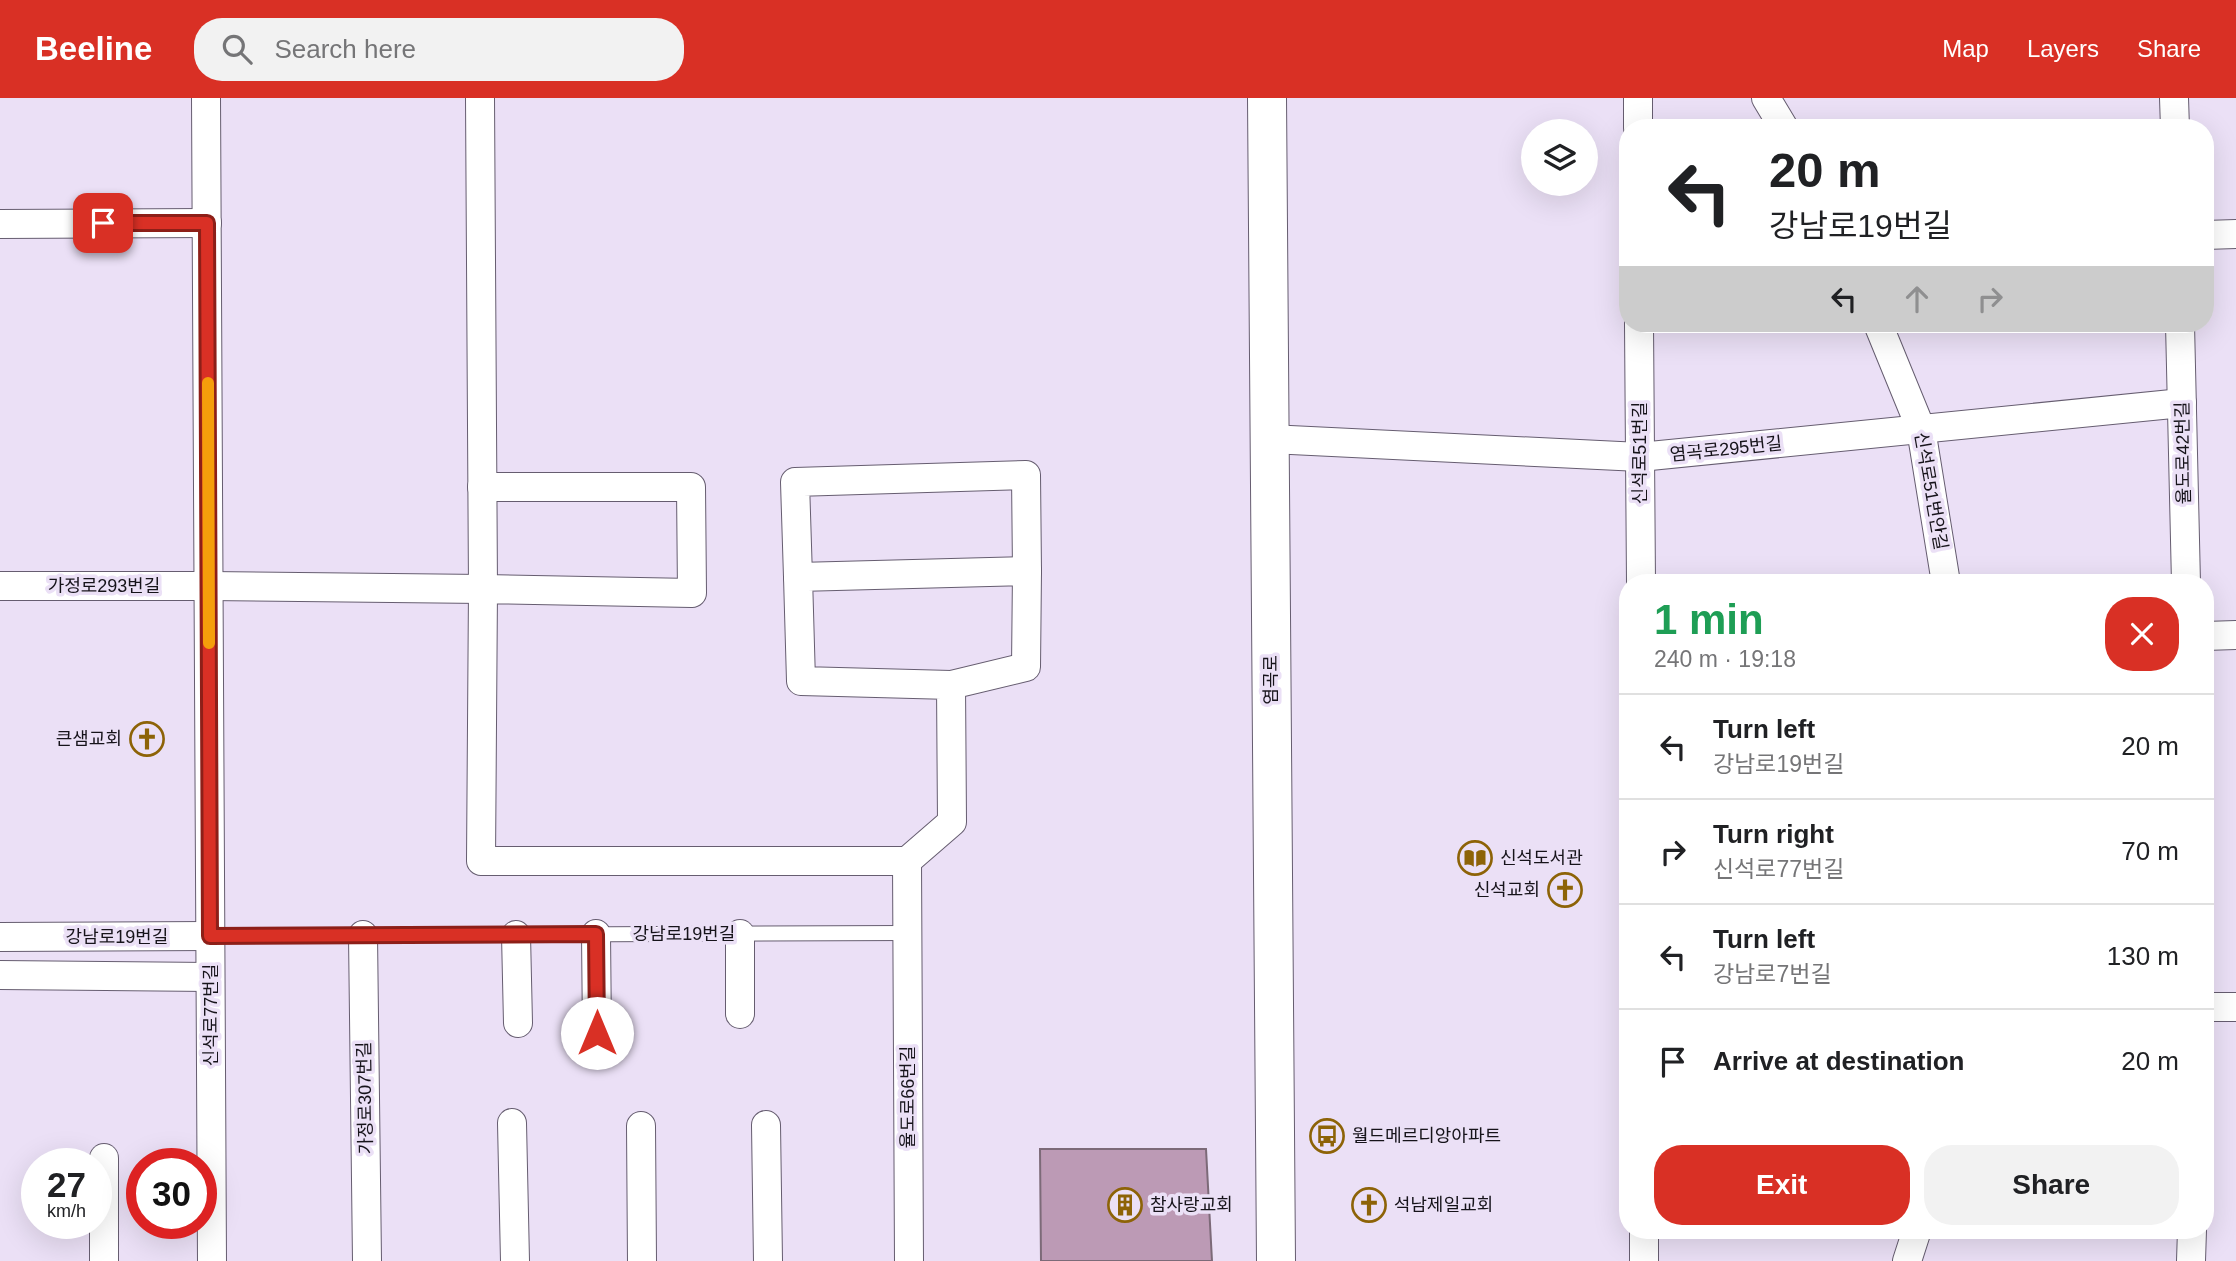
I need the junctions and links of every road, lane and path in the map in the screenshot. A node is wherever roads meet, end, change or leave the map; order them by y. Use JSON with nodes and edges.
{"nodes":[{"id":1,"x":206,"y":98,"type":"edge"},
{"id":2,"x":480,"y":98,"type":"edge"},
{"id":3,"x":1267,"y":98,"type":"edge"},
{"id":4,"x":1638,"y":98,"type":"edge"},
{"id":5,"x":1766,"y":98,"type":"edge"},
{"id":6,"x":2174,"y":98,"type":"edge"},
{"id":7,"x":1638,"y":119,"type":"edge"},
{"id":8,"x":1779,"y":119,"type":"edge"},
{"id":9,"x":2175,"y":119,"type":"edge"},
{"id":10,"x":207,"y":223,"type":"junction"},
{"id":11,"x":0,"y":224,"type":"edge"},
{"id":12,"x":2214,"y":234,"type":"edge"},
{"id":13,"x":2236,"y":234,"type":"edge"},
{"id":14,"x":1639,"y":333,"type":"edge"},
{"id":15,"x":1882,"y":333,"type":"edge"},
{"id":16,"x":2180,"y":333,"type":"edge"},
{"id":17,"x":2182,"y":403,"type":"junction"},
{"id":18,"x":1921,"y":429,"type":"junction"},
{"id":19,"x":1269,"y":439,"type":"junction"},
{"id":20,"x":1640,"y":457,"type":"junction"},
{"id":21,"x":482,"y":487,"type":"junction"},
{"id":22,"x":1027,"y":571,"type":"junction"},
{"id":23,"x":1641,"y":574,"type":"edge"},
{"id":24,"x":1945,"y":574,"type":"edge"},
{"id":25,"x":2186,"y":574,"type":"edge"},
{"id":26,"x":798,"y":577,"type":"junction"},
{"id":27,"x":0,"y":586,"type":"edge"},
{"id":28,"x":209,"y":586,"type":"junction"},
{"id":29,"x":483,"y":589,"type":"junction"},
{"id":30,"x":2236,"y":635,"type":"edge"},
{"id":31,"x":2214,"y":636,"type":"edge"},
{"id":32,"x":951,"y":685,"type":"junction"},
{"id":33,"x":907,"y":861,"type":"junction"},
{"id":34,"x":907,"y":933,"type":"junction"},
{"id":35,"x":596,"y":934,"type":"junction"},
{"id":36,"x":740,"y":934,"type":"junction"},
{"id":37,"x":363,"y":935,"type":"junction"},
{"id":38,"x":516,"y":935,"type":"junction"},
{"id":39,"x":210,"y":936,"type":"junction"},
{"id":40,"x":0,"y":937,"type":"edge"},
{"id":41,"x":0,"y":975,"type":"edge"},
{"id":42,"x":210,"y":977,"type":"junction"},
{"id":43,"x":740,"y":1014,"type":"dead end"},
{"id":44,"x":518,"y":1023,"type":"dead end"},
{"id":45,"x":597,"y":1033,"type":"dead end"},
{"id":46,"x":512,"y":1123,"type":"dead end"},
{"id":47,"x":766,"y":1125,"type":"dead end"},
{"id":48,"x":640,"y":1126,"type":"dead end"},
{"id":49,"x":104,"y":1239,"type":"edge"},
{"id":50,"x":1644,"y":1239,"type":"edge"},
{"id":51,"x":1914,"y":1239,"type":"edge"},
{"id":52,"x":2192,"y":1239,"type":"edge"},
{"id":53,"x":104,"y":1261,"type":"edge"},
{"id":54,"x":212,"y":1261,"type":"edge"},
{"id":55,"x":367,"y":1261,"type":"edge"},
{"id":56,"x":515,"y":1261,"type":"edge"},
{"id":57,"x":642,"y":1261,"type":"edge"},
{"id":58,"x":768,"y":1261,"type":"edge"},
{"id":59,"x":909,"y":1261,"type":"edge"},
{"id":60,"x":1276,"y":1261,"type":"edge"},
{"id":61,"x":1644,"y":1261,"type":"edge"},
{"id":62,"x":1907,"y":1261,"type":"edge"},
{"id":63,"x":2191,"y":1261,"type":"edge"}],
"edges":[{"from":1,"to":10,"type":"street","name":"신석로77번길"},
{"from":2,"to":21,"type":"street"},
{"from":3,"to":19,"type":"street","name":"염곡로"},
{"from":4,"to":7,"type":"street"},
{"from":5,"to":8,"type":"street"},
{"from":6,"to":9,"type":"street"},
{"from":10,"to":11,"type":"street"},
{"from":10,"to":28,"type":"street","name":"신석로77번길"},
{"from":12,"to":13,"type":"street"},
{"from":14,"to":20,"type":"street","name":"신석로51번길"},
{"from":15,"to":18,"type":"street","name":"신석로51번안길"},
{"from":16,"to":17,"type":"street","name":"율도로42번길"},
{"from":17,"to":18,"type":"street","name":"염곡로295번길"},
{"from":17,"to":25,"type":"street","name":"율도로42번길"},
{"from":18,"to":20,"type":"street","name":"염곡로295번길"},
{"from":18,"to":24,"type":"street","name":"신석로51번안길"},
{"from":19,"to":20,"type":"street","name":"염곡로295번길"},
{"from":19,"to":60,"type":"street","name":"염곡로"},
{"from":20,"to":23,"type":"street","name":"신석로51번길"},
{"from":21,"to":29,"type":"street"},
{"from":21,"to":29,"type":"street","name":"가정로293번길"},
{"from":22,"to":26,"type":"street"},
{"from":22,"to":26,"type":"street"},
{"from":22,"to":32,"type":"street"},
{"from":26,"to":32,"type":"street"},
{"from":27,"to":28,"type":"street","name":"가정로293번길"},
{"from":28,"to":29,"type":"street","name":"가정로293번길"},
{"from":28,"to":39,"type":"street","name":"신석로77번길"},
{"from":29,"to":33,"type":"street"},
{"from":30,"to":31,"type":"street"},
{"from":32,"to":33,"type":"street"},
{"from":33,"to":34,"type":"street","name":"율도로66번길"},
{"from":34,"to":36,"type":"lane","name":"강남로19번길"},
{"from":34,"to":59,"type":"street","name":"율도로66번길"},
{"from":35,"to":36,"type":"lane","name":"강남로19번길"},
{"from":35,"to":38,"type":"lane","name":"강남로19번길"},
{"from":35,"to":45,"type":"street"},
{"from":36,"to":43,"type":"street"},
{"from":37,"to":38,"type":"lane","name":"강남로19번길"},
{"from":37,"to":39,"type":"lane","name":"강남로19번길"},
{"from":37,"to":55,"type":"street","name":"가정로307번길"},
{"from":38,"to":44,"type":"street"},
{"from":39,"to":40,"type":"street","name":"강남로19번길"},
{"from":39,"to":42,"type":"street","name":"신석로77번길"},
{"from":41,"to":42,"type":"street"},
{"from":42,"to":54,"type":"street","name":"신석로77번길"},
{"from":46,"to":56,"type":"street"},
{"from":47,"to":58,"type":"street"},
{"from":48,"to":57,"type":"street"},
{"from":49,"to":53,"type":"street"},
{"from":50,"to":61,"type":"street"},
{"from":51,"to":62,"type":"street"},
{"from":52,"to":63,"type":"street"}]}
